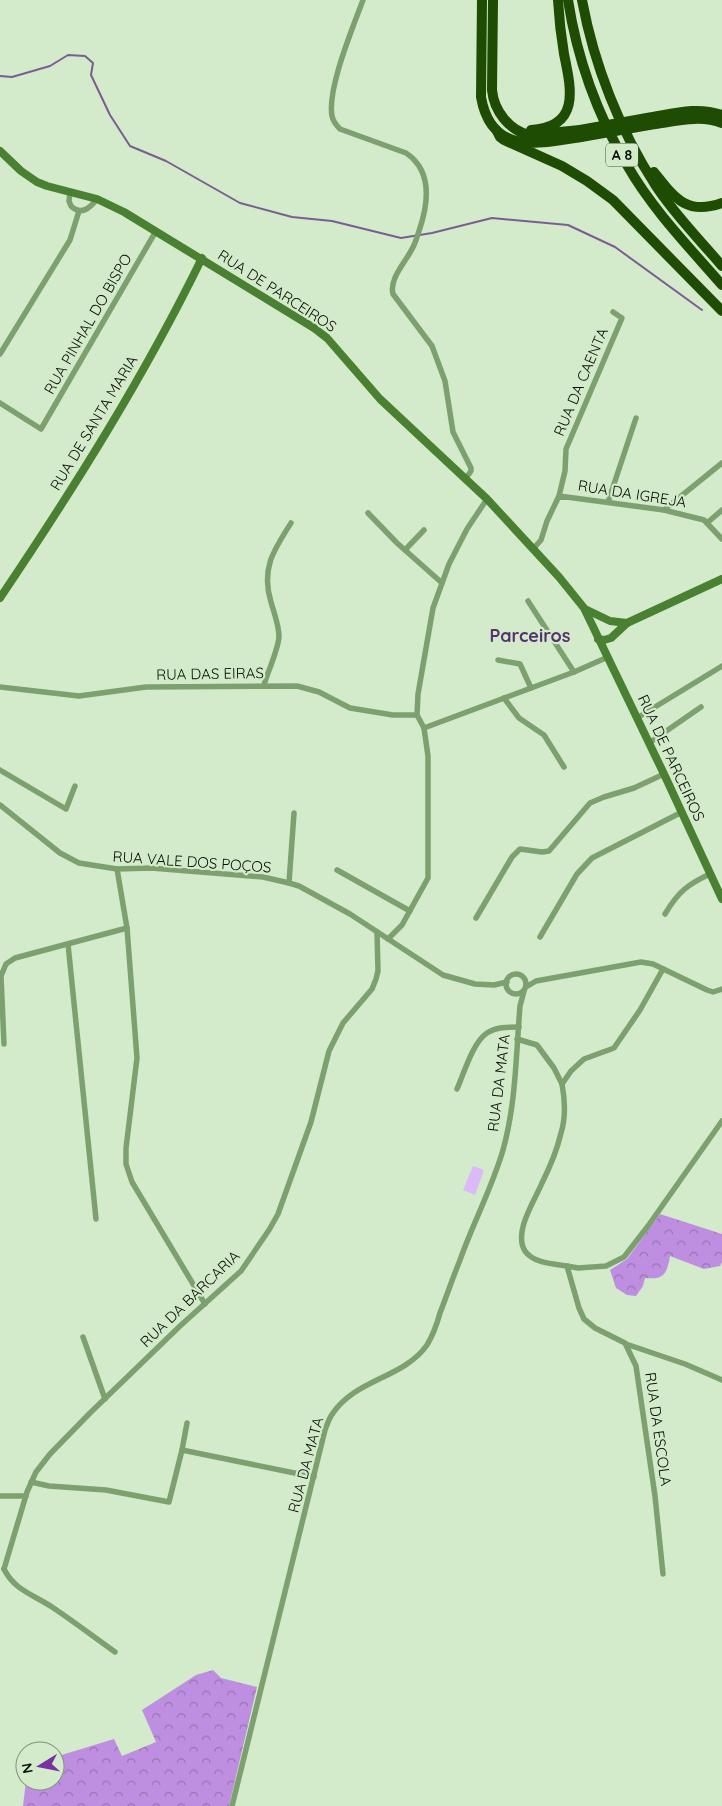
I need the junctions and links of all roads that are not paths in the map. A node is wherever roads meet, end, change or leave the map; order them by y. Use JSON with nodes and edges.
{"nodes":[{"id":1,"x":363,"y":0,"type":"edge"},
{"id":2,"x":482,"y":0,"type":"edge"},
{"id":3,"x":493,"y":0,"type":"edge"},
{"id":4,"x":558,"y":0,"type":"edge"},
{"id":5,"x":568,"y":0,"type":"edge"},
{"id":6,"x":582,"y":0,"type":"edge"},
{"id":7,"x":722,"y":115,"type":"edge"},
{"id":8,"x":648,"y":122,"type":"junction"},
{"id":9,"x":722,"y":124,"type":"edge"},
{"id":10,"x":517,"y":129,"type":"junction"},
{"id":11,"x":497,"y":131,"type":"junction"},
{"id":12,"x":580,"y":133,"type":"junction"},
{"id":13,"x":0,"y":152,"type":"edge"},
{"id":14,"x":646,"y":168,"type":"junction"},
{"id":15,"x":70,"y":192,"type":"junction"},
{"id":16,"x":97,"y":199,"type":"junction"},
{"id":17,"x":722,"y":203,"type":"edge"},
{"id":18,"x":79,"y":211,"type":"junction"},
{"id":19,"x":156,"y":231,"type":"junction"},
{"id":20,"x":202,"y":258,"type":"junction"},
{"id":21,"x":722,"y":266,"type":"edge"},
{"id":22,"x":722,"y":285,"type":"edge"},
{"id":23,"x":722,"y":311,"type":"edge"},
{"id":24,"x":613,"y":312,"type":"dead end"},
{"id":25,"x":0,"y":354,"type":"edge"},
{"id":26,"x":0,"y":403,"type":"edge"},
{"id":27,"x":636,"y":418,"type":"dead end"},
{"id":28,"x":722,"y":463,"type":"edge"},
{"id":29,"x":466,"y":478,"type":"junction"},
{"id":30,"x":558,"y":496,"type":"junction"},
{"id":31,"x":487,"y":499,"type":"junction"},
{"id":32,"x":608,"y":502,"type":"junction"},
{"id":33,"x":664,"y":510,"type":"junction"},
{"id":34,"x":722,"y":510,"type":"edge"},
{"id":35,"x":368,"y":513,"type":"dead end"},
{"id":36,"x":291,"y":523,"type":"dead end"},
{"id":37,"x":707,"y":523,"type":"junction"},
{"id":38,"x":424,"y":530,"type":"dead end"},
{"id":39,"x":722,"y":539,"type":"edge"},
{"id":40,"x":533,"y":549,"type":"junction"},
{"id":41,"x":405,"y":550,"type":"junction"},
{"id":42,"x":722,"y":579,"type":"edge"},
{"id":43,"x":442,"y":583,"type":"junction"},
{"id":44,"x":0,"y":597,"type":"edge"},
{"id":45,"x":528,"y":601,"type":"dead end"},
{"id":46,"x":584,"y":608,"type":"junction"},
{"id":47,"x":606,"y":620,"type":"junction"},
{"id":48,"x":627,"y":623,"type":"junction"},
{"id":49,"x":594,"y":627,"type":"junction"},
{"id":50,"x":612,"y":636,"type":"junction"},
{"id":51,"x":598,"y":639,"type":"junction"},
{"id":52,"x":608,"y":657,"type":"junction"},
{"id":53,"x":498,"y":660,"type":"dead end"},
{"id":54,"x":722,"y":666,"type":"edge"},
{"id":55,"x":574,"y":672,"type":"junction"},
{"id":56,"x":264,"y":685,"type":"junction"},
{"id":57,"x":0,"y":687,"type":"edge"},
{"id":58,"x":531,"y":688,"type":"junction"},
{"id":59,"x":504,"y":698,"type":"junction"},
{"id":60,"x":702,"y":707,"type":"dead end"},
{"id":61,"x":417,"y":715,"type":"junction"},
{"id":62,"x":637,"y":718,"type":"junction"},
{"id":63,"x":424,"y":728,"type":"junction"},
{"id":64,"x":649,"y":743,"type":"junction"},
{"id":65,"x":564,"y":767,"type":"dead end"},
{"id":66,"x":0,"y":770,"type":"edge"},
{"id":67,"x":664,"y":774,"type":"junction"},
{"id":68,"x":75,"y":786,"type":"dead end"},
{"id":69,"x":0,"y":805,"type":"edge"},
{"id":70,"x":682,"y":812,"type":"junction"},
{"id":71,"x":294,"y":813,"type":"dead end"},
{"id":72,"x":117,"y":869,"type":"junction"},
{"id":73,"x":337,"y":870,"type":"dead end"},
{"id":74,"x":710,"y":874,"type":"junction"},
{"id":75,"x":289,"y":883,"type":"junction"},
{"id":76,"x":722,"y":899,"type":"edge"},
{"id":77,"x":410,"y":912,"type":"junction"},
{"id":78,"x":665,"y":914,"type":"dead end"},
{"id":79,"x":476,"y":918,"type":"dead end"},
{"id":80,"x":127,"y":928,"type":"junction"},
{"id":81,"x":378,"y":932,"type":"junction"},
{"id":82,"x":540,"y":937,"type":"dead end"},
{"id":83,"x":388,"y":939,"type":"junction"},
{"id":84,"x":68,"y":944,"type":"junction"},
{"id":85,"x":663,"y":969,"type":"junction"},
{"id":86,"x":524,"y":978,"type":"junction"},
{"id":87,"x":536,"y":981,"type":"junction"},
{"id":88,"x":507,"y":982,"type":"junction"},
{"id":89,"x":494,"y":985,"type":"junction"},
{"id":90,"x":525,"y":989,"type":"junction"},
{"id":91,"x":722,"y":989,"type":"edge"},
{"id":92,"x":510,"y":992,"type":"junction"},
{"id":93,"x":520,"y":1006,"type":"junction"},
{"id":94,"x":519,"y":1027,"type":"junction"},
{"id":95,"x":518,"y":1039,"type":"junction"},
{"id":96,"x":4,"y":1044,"type":"dead end"},
{"id":97,"x":562,"y":1084,"type":"junction"},
{"id":98,"x":457,"y":1089,"type":"dead end"},
{"id":99,"x":722,"y":1121,"type":"edge"},
{"id":100,"x":96,"y":1219,"type":"dead end"},
{"id":101,"x":566,"y":1266,"type":"junction"},
{"id":102,"x":205,"y":1304,"type":"junction"},
{"id":103,"x":83,"y":1337,"type":"dead end"},
{"id":104,"x":625,"y":1343,"type":"junction"},
{"id":105,"x":722,"y":1380,"type":"edge"},
{"id":106,"x":105,"y":1399,"type":"junction"},
{"id":107,"x":187,"y":1423,"type":"dead end"},
{"id":108,"x":182,"y":1450,"type":"junction"},
{"id":109,"x":314,"y":1477,"type":"junction"},
{"id":110,"x":31,"y":1482,"type":"junction"},
{"id":111,"x":0,"y":1496,"type":"edge"},
{"id":112,"x":26,"y":1496,"type":"junction"},
{"id":113,"x":2,"y":1569,"type":"edge"},
{"id":114,"x":664,"y":1574,"type":"dead end"},
{"id":115,"x":115,"y":1652,"type":"dead end"},
{"id":116,"x":232,"y":1806,"type":"edge"}],
"edges":[{"from":1,"to":29,"type":"street"},
{"from":2,"to":11,"type":"highway"},
{"from":3,"to":10,"type":"highway"},
{"from":4,"to":10,"type":"highway"},
{"from":5,"to":22,"type":"highway","number":"A 8"},
{"from":6,"to":14,"type":"highway","number":"A 8"},
{"from":7,"to":8,"type":"highway"},
{"from":8,"to":9,"type":"highway"},
{"from":8,"to":12,"type":"highway","bridge":true},
{"from":10,"to":12,"type":"highway"},
{"from":11,"to":12,"type":"highway"},
{"from":11,"to":23,"type":"highway"},
{"from":13,"to":15,"type":"main road","name":"RUA DE PARCEIROS"},
{"from":14,"to":17,"type":"highway"},
{"from":14,"to":21,"type":"highway","number":"A 8"},
{"from":15,"to":16,"type":"main road","name":"RUA DE PARCEIROS"},
{"from":15,"to":18,"type":"street"},
{"from":16,"to":18,"type":"street"},
{"from":16,"to":19,"type":"main road","name":"RUA DE PARCEIROS"},
{"from":18,"to":25,"type":"street"},
{"from":19,"to":20,"type":"main road","name":"RUA DE PARCEIROS"},
{"from":19,"to":26,"type":"street","name":"RUA PINHAL DO BISPO"},
{"from":20,"to":29,"type":"main road","name":"RUA DE PARCEIROS"},
{"from":20,"to":44,"type":"main road","name":"RUA DE SANTA MARIA"},
{"from":24,"to":30,"type":"street","name":"RUA DA CAENTA"},
{"from":27,"to":32,"type":"street"},
{"from":28,"to":33,"type":"street"},
{"from":29,"to":31,"type":"main road","name":"RUA DE PARCEIROS"},
{"from":30,"to":32,"type":"street","name":"RUA DA IGREJA"},
{"from":30,"to":40,"type":"street","name":"RUA DA IGREJA"},
{"from":31,"to":40,"type":"main road","name":"RUA DE PARCEIROS"},
{"from":31,"to":43,"type":"street"},
{"from":32,"to":33,"type":"street","name":"RUA DA IGREJA"},
{"from":33,"to":37,"type":"street","name":"RUA DA IGREJA"},
{"from":34,"to":37,"type":"street"},
{"from":35,"to":41,"type":"street"},
{"from":36,"to":56,"type":"street"},
{"from":37,"to":39,"type":"street","name":"RUA DA IGREJA"},
{"from":38,"to":41,"type":"street"},
{"from":40,"to":46,"type":"main road","name":"RUA DE PARCEIROS"},
{"from":41,"to":43,"type":"street"},
{"from":42,"to":48,"type":"main road"},
{"from":43,"to":61,"type":"street"},
{"from":45,"to":55,"type":"street"},
{"from":46,"to":47,"type":"main road"},
{"from":46,"to":49,"type":"main road","name":"RUA DE PARCEIROS"},
{"from":47,"to":48,"type":"main road"},
{"from":47,"to":49,"type":"main road"},
{"from":47,"to":50,"type":"main road"},
{"from":48,"to":50,"type":"main road"},
{"from":49,"to":51,"type":"main road"},
{"from":50,"to":51,"type":"main road"},
{"from":50,"to":52,"type":"main road"},
{"from":51,"to":52,"type":"main road","name":"RUA DE PARCEIROS"},
{"from":52,"to":55,"type":"street"},
{"from":52,"to":62,"type":"main road","name":"RUA DE PARCEIROS"},
{"from":53,"to":58,"type":"street"},
{"from":54,"to":62,"type":"street"},
{"from":55,"to":58,"type":"street"},
{"from":56,"to":57,"type":"street","name":"RUA DAS EIRAS"},
{"from":56,"to":61,"type":"street","name":"RUA DAS EIRAS"},
{"from":58,"to":59,"type":"street"},
{"from":59,"to":63,"type":"street"},
{"from":59,"to":65,"type":"street"},
{"from":60,"to":64,"type":"street"},
{"from":61,"to":63,"type":"street"},
{"from":62,"to":64,"type":"main road","name":"RUA DE PARCEIROS"},
{"from":63,"to":77,"type":"street"},
{"from":64,"to":67,"type":"main road","name":"RUA DE PARCEIROS"},
{"from":66,"to":68,"type":"street"},
{"from":67,"to":70,"type":"main road","name":"RUA DE PARCEIROS"},
{"from":67,"to":79,"type":"street"},
{"from":69,"to":72,"type":"street","name":"RUA VALE DOS POÇOS"},
{"from":70,"to":74,"type":"main road","name":"RUA DE PARCEIROS"},
{"from":70,"to":82,"type":"street"},
{"from":71,"to":75,"type":"street"},
{"from":72,"to":75,"type":"street","name":"RUA VALE DOS POÇOS"},
{"from":72,"to":80,"type":"street"},
{"from":73,"to":77,"type":"street"},
{"from":74,"to":76,"type":"main road","name":"RUA DE PARCEIROS"},
{"from":74,"to":78,"type":"street"},
{"from":75,"to":81,"type":"street","name":"RUA VALE DOS POÇOS"},
{"from":77,"to":83,"type":"street"},
{"from":80,"to":84,"type":"street"},
{"from":80,"to":102,"type":"street"},
{"from":81,"to":83,"type":"street","name":"RUA VALE DOS POÇOS"},
{"from":81,"to":102,"type":"street","name":"RUA DA BARCARIA"},
{"from":83,"to":89,"type":"street","name":"RUA VALE DOS POÇOS"},
{"from":84,"to":96,"type":"street"},
{"from":84,"to":100,"type":"street"},
{"from":85,"to":87,"type":"street"},
{"from":85,"to":91,"type":"street"},
{"from":85,"to":97,"type":"street"},
{"from":86,"to":87,"type":"street"},
{"from":86,"to":88,"type":"street"},
{"from":86,"to":90,"type":"street"},
{"from":87,"to":90,"type":"street"},
{"from":88,"to":89,"type":"street","name":"RUA VALE DOS POÇOS"},
{"from":88,"to":92,"type":"street"},
{"from":89,"to":92,"type":"street","name":"RUA VALE DOS POÇOS"},
{"from":90,"to":92,"type":"street"},
{"from":90,"to":93,"type":"street","name":"RUA DA MATA"},
{"from":92,"to":93,"type":"street"},
{"from":93,"to":94,"type":"street","name":"RUA DA MATA"},
{"from":94,"to":95,"type":"street","name":"RUA DA MATA"},
{"from":94,"to":98,"type":"street"},
{"from":95,"to":97,"type":"street"},
{"from":95,"to":109,"type":"street","name":"RUA DA MATA"},
{"from":97,"to":101,"type":"street"},
{"from":99,"to":101,"type":"street"},
{"from":101,"to":104,"type":"street"},
{"from":102,"to":106,"type":"street","name":"RUA DA BARCARIA"},
{"from":103,"to":106,"type":"street"},
{"from":104,"to":105,"type":"street"},
{"from":104,"to":114,"type":"street","name":"RUA DA ESCOLA"},
{"from":106,"to":110,"type":"street","name":"RUA DA BARCARIA"},
{"from":107,"to":108,"type":"street"},
{"from":108,"to":109,"type":"street"},
{"from":108,"to":110,"type":"street"},
{"from":109,"to":116,"type":"street","name":"RUA DA MATA"},
{"from":110,"to":112,"type":"street","name":"RUA DA BARCARIA"},
{"from":111,"to":112,"type":"street"},
{"from":112,"to":113,"type":"street","name":"RUA DA BARCARIA"},
{"from":113,"to":115,"type":"street"}]}
